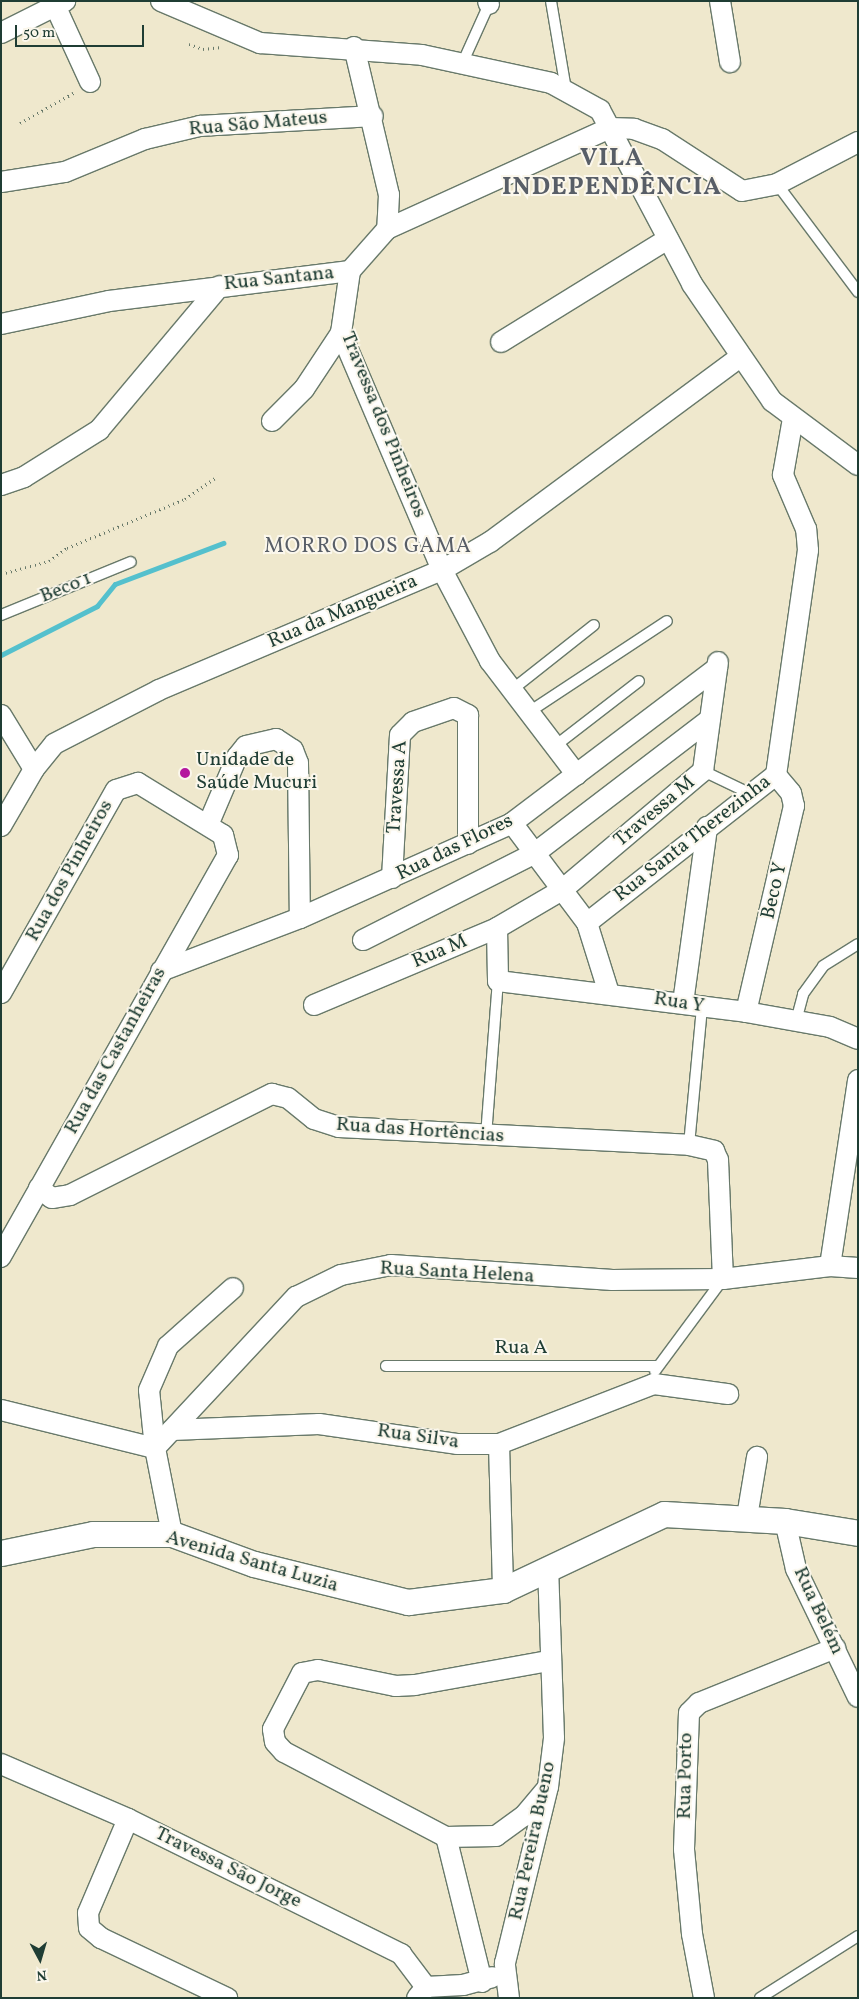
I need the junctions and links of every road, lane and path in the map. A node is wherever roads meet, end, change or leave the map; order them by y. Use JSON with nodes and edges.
{"nodes":[{"id":1,"x":161,"y":1,"type":"edge"},
{"id":2,"x":551,"y":1,"type":"edge"},
{"id":3,"x":720,"y":1,"type":"edge"},
{"id":4,"x":489,"y":2,"type":"edge"},
{"id":5,"x":58,"y":3,"type":"edge"},
{"id":6,"x":1,"y":33,"type":"edge"},
{"id":7,"x":354,"y":47,"type":"junction"},
{"id":8,"x":730,"y":62,"type":"dead end"},
{"id":9,"x":462,"y":64,"type":"junction"},
{"id":10,"x":90,"y":82,"type":"joint"},
{"id":11,"x":566,"y":91,"type":"junction"},
{"id":12,"x":373,"y":116,"type":"junction"},
{"id":13,"x":20,"y":123,"type":"dead end"},
{"id":14,"x":610,"y":128,"type":"junction"},
{"id":15,"x":858,"y":142,"type":"edge"},
{"id":16,"x":1,"y":182,"type":"edge"},
{"id":17,"x":777,"y":184,"type":"junction"},
{"id":18,"x":387,"y":229,"type":"junction"},
{"id":19,"x":668,"y":239,"type":"junction"},
{"id":20,"x":350,"y":271,"type":"junction"},
{"id":21,"x":220,"y":286,"type":"junction"},
{"id":22,"x":858,"y":292,"type":"edge"},
{"id":23,"x":1,"y":324,"type":"edge"},
{"id":24,"x":341,"y":333,"type":"junction"},
{"id":25,"x":500,"y":342,"type":"dead end"},
{"id":26,"x":741,"y":356,"type":"junction"},
{"id":27,"x":793,"y":418,"type":"junction"},
{"id":28,"x":272,"y":421,"type":"dead end"},
{"id":29,"x":858,"y":465,"type":"edge"},
{"id":30,"x":216,"y":477,"type":"dead end"},
{"id":31,"x":1,"y":485,"type":"edge"},
{"id":32,"x":131,"y":562,"type":"dead end"},
{"id":33,"x":442,"y":570,"type":"junction"},
{"id":34,"x":1,"y":574,"type":"edge"},
{"id":35,"x":1,"y":615,"type":"edge"},
{"id":36,"x":666,"y":620,"type":"dead end"},
{"id":37,"x":594,"y":625,"type":"dead end"},
{"id":38,"x":718,"y":661,"type":"joint"},
{"id":39,"x":639,"y":681,"type":"dead end"},
{"id":40,"x":513,"y":689,"type":"junction"},
{"id":41,"x":529,"y":712,"type":"junction"},
{"id":42,"x":1,"y":716,"type":"edge"},
{"id":43,"x":710,"y":719,"type":"junction"},
{"id":44,"x":555,"y":746,"type":"junction"},
{"id":45,"x":34,"y":769,"type":"junction"},
{"id":46,"x":703,"y":771,"type":"junction"},
{"id":47,"x":577,"y":775,"type":"junction"},
{"id":48,"x":776,"y":775,"type":"junction"},
{"id":49,"x":751,"y":794,"type":"junction"},
{"id":50,"x":512,"y":823,"type":"junction"},
{"id":51,"x":208,"y":825,"type":"junction"},
{"id":52,"x":1,"y":826,"type":"edge"},
{"id":53,"x":707,"y":827,"type":"junction"},
{"id":54,"x":468,"y":844,"type":"junction"},
{"id":55,"x":230,"y":846,"type":"joint"},
{"id":56,"x":535,"y":853,"type":"junction"},
{"id":57,"x":392,"y":878,"type":"junction"},
{"id":58,"x":562,"y":890,"type":"junction"},
{"id":59,"x":300,"y":918,"type":"junction"},
{"id":60,"x":587,"y":923,"type":"junction"},
{"id":61,"x":497,"y":928,"type":"junction"},
{"id":62,"x":363,"y":940,"type":"dead end"},
{"id":63,"x":858,"y":944,"type":"edge"},
{"id":64,"x":161,"y":971,"type":"junction"},
{"id":65,"x":498,"y":981,"type":"junction"},
{"id":66,"x":1,"y":993,"type":"edge"},
{"id":67,"x":609,"y":993,"type":"junction"},
{"id":68,"x":314,"y":1004,"type":"dead end"},
{"id":69,"x":693,"y":1005,"type":"junction"},
{"id":70,"x":746,"y":1012,"type":"junction"},
{"id":71,"x":796,"y":1021,"type":"junction"},
{"id":72,"x":858,"y":1039,"type":"edge"},
{"id":73,"x":858,"y":1080,"type":"edge"},
{"id":74,"x":486,"y":1136,"type":"junction"},
{"id":75,"x":689,"y":1145,"type":"junction"},
{"id":76,"x":39,"y":1188,"type":"junction"},
{"id":77,"x":1,"y":1258,"type":"edge"},
{"id":78,"x":830,"y":1266,"type":"junction"},
{"id":79,"x":858,"y":1268,"type":"edge"},
{"id":80,"x":722,"y":1278,"type":"junction"},
{"id":81,"x":233,"y":1288,"type":"dead end"},
{"id":82,"x":386,"y":1366,"type":"dead end"},
{"id":83,"x":655,"y":1375,"type":"junction"},
{"id":84,"x":728,"y":1394,"type":"dead end"},
{"id":85,"x":1,"y":1410,"type":"edge"},
{"id":86,"x":172,"y":1430,"type":"junction"},
{"id":87,"x":499,"y":1444,"type":"junction"},
{"id":88,"x":155,"y":1448,"type":"junction"},
{"id":89,"x":757,"y":1457,"type":"dead end"},
{"id":90,"x":747,"y":1518,"type":"junction"},
{"id":91,"x":786,"y":1521,"type":"junction"},
{"id":92,"x":858,"y":1533,"type":"edge"},
{"id":93,"x":172,"y":1534,"type":"junction"},
{"id":94,"x":1,"y":1553,"type":"edge"},
{"id":95,"x":548,"y":1568,"type":"junction"},
{"id":96,"x":503,"y":1590,"type":"junction"},
{"id":97,"x":835,"y":1648,"type":"junction"},
{"id":98,"x":549,"y":1661,"type":"junction"},
{"id":99,"x":858,"y":1697,"type":"edge"},
{"id":100,"x":1,"y":1764,"type":"edge"},
{"id":101,"x":548,"y":1787,"type":"junction"},
{"id":102,"x":128,"y":1819,"type":"junction"},
{"id":103,"x":446,"y":1837,"type":"junction"},
{"id":104,"x":858,"y":1936,"type":"edge"},
{"id":105,"x":505,"y":1963,"type":"junction"},
{"id":106,"x":482,"y":1982,"type":"junction"},
{"id":107,"x":189,"y":1990,"type":"edge"},
{"id":108,"x":421,"y":1992,"type":"edge"},
{"id":109,"x":227,"y":1998,"type":"edge"},
{"id":110,"x":509,"y":1998,"type":"edge"},
{"id":111,"x":704,"y":1998,"type":"edge"},
{"id":112,"x":760,"y":1998,"type":"edge"}],
"edges":[{"from":1,"to":7,"type":"street"},
{"from":2,"to":11,"type":"lane"},
{"from":3,"to":8,"type":"street"},
{"from":4,"to":9,"type":"lane"},
{"from":5,"to":6,"type":"street"},
{"from":5,"to":10,"type":"street"},
{"from":7,"to":9,"type":"street"},
{"from":7,"to":12,"type":"street"},
{"from":9,"to":11,"type":"street"},
{"from":10,"to":13,"type":"path"},
{"from":11,"to":14,"type":"street"},
{"from":12,"to":16,"type":"street","name":"Rua São Mateus"},
{"from":12,"to":18,"type":"street"},
{"from":14,"to":17,"type":"street"},
{"from":14,"to":18,"type":"street","name":"Rua Santana"},
{"from":14,"to":19,"type":"street"},
{"from":15,"to":17,"type":"street"},
{"from":17,"to":22,"type":"lane"},
{"from":18,"to":20,"type":"street","name":"Rua Santana"},
{"from":19,"to":25,"type":"street"},
{"from":19,"to":26,"type":"street"},
{"from":20,"to":21,"type":"street","name":"Rua Santana"},
{"from":20,"to":24,"type":"street","name":"Travessa dos Pinheiros"},
{"from":21,"to":23,"type":"street","name":"Rua Santana"},
{"from":21,"to":31,"type":"street"},
{"from":24,"to":28,"type":"street"},
{"from":24,"to":33,"type":"street","name":"Travessa dos Pinheiros"},
{"from":26,"to":27,"type":"street"},
{"from":26,"to":33,"type":"street","name":"Rua da Mangueira"},
{"from":27,"to":29,"type":"street"},
{"from":27,"to":48,"type":"street","name":"Rua Santa Therezinha"},
{"from":30,"to":34,"type":"path"},
{"from":32,"to":35,"type":"lane","name":"Beco 1"},
{"from":33,"to":40,"type":"street","name":"Travessa dos Pinheiros"},
{"from":33,"to":45,"type":"street","name":"Rua da Mangueira"},
{"from":36,"to":41,"type":"lane"},
{"from":37,"to":40,"type":"lane"},
{"from":38,"to":43,"type":"street","name":"Travessa M"},
{"from":38,"to":47,"type":"street","name":"Rua das Flores"},
{"from":39,"to":44,"type":"lane"},
{"from":40,"to":41,"type":"street","name":"Travessa dos Pinheiros"},
{"from":41,"to":44,"type":"street","name":"Travessa dos Pinheiros"},
{"from":42,"to":45,"type":"street"},
{"from":43,"to":46,"type":"street","name":"Travessa M"},
{"from":43,"to":56,"type":"street"},
{"from":44,"to":47,"type":"street","name":"Travessa dos Pinheiros"},
{"from":45,"to":52,"type":"street","name":"Rua da Mangueira"},
{"from":46,"to":49,"type":"lane"},
{"from":46,"to":58,"type":"street","name":"Travessa M"},
{"from":47,"to":50,"type":"street","name":"Rua das Flores"},
{"from":48,"to":49,"type":"street","name":"Rua Santa Therezinha"},
{"from":48,"to":70,"type":"street","name":"Beco Y"},
{"from":49,"to":53,"type":"street","name":"Rua Santa Therezinha"},
{"from":50,"to":54,"type":"street","name":"Rua das Flores"},
{"from":50,"to":56,"type":"street"},
{"from":51,"to":55,"type":"street","name":"Rua dos Pinheiros"},
{"from":51,"to":59,"type":"street"},
{"from":51,"to":66,"type":"street","name":"Rua dos Pinheiros"},
{"from":53,"to":60,"type":"street","name":"Rua Santa Therezinha"},
{"from":53,"to":69,"type":"street"},
{"from":54,"to":57,"type":"street","name":"Rua das Flores"},
{"from":54,"to":57,"type":"street","name":"Travessa A"},
{"from":55,"to":64,"type":"street","name":"Rua das Castanheiras"},
{"from":56,"to":58,"type":"street"},
{"from":56,"to":62,"type":"street"},
{"from":57,"to":59,"type":"street","name":"Rua das Flores"},
{"from":58,"to":60,"type":"street"},
{"from":58,"to":61,"type":"street","name":"Rua M"},
{"from":59,"to":64,"type":"street","name":"Rua das Flores"},
{"from":60,"to":67,"type":"street"},
{"from":61,"to":65,"type":"street"},
{"from":61,"to":68,"type":"street","name":"Rua M"},
{"from":63,"to":71,"type":"lane"},
{"from":64,"to":76,"type":"street","name":"Rua das Castanheiras"},
{"from":65,"to":67,"type":"street","name":"Rua Y"},
{"from":65,"to":74,"type":"lane"},
{"from":67,"to":69,"type":"street","name":"Rua Y"},
{"from":69,"to":70,"type":"street","name":"Rua Y"},
{"from":69,"to":75,"type":"lane"},
{"from":70,"to":71,"type":"street","name":"Rua Y"},
{"from":71,"to":72,"type":"street","name":"Rua Y"},
{"from":73,"to":78,"type":"street"},
{"from":74,"to":75,"type":"street","name":"Rua das Hortências"},
{"from":74,"to":76,"type":"street","name":"Rua das Hortências"},
{"from":75,"to":80,"type":"street","name":"Rua das Hortências"},
{"from":76,"to":77,"type":"street","name":"Rua das Castanheiras"},
{"from":78,"to":79,"type":"street","name":"Rua Santa Helena"},
{"from":78,"to":80,"type":"street","name":"Rua Santa Helena"},
{"from":80,"to":83,"type":"lane"},
{"from":80,"to":86,"type":"street","name":"Rua Santa Helena"},
{"from":81,"to":88,"type":"street"},
{"from":82,"to":83,"type":"lane","name":"Rua A"},
{"from":83,"to":84,"type":"street","name":"Rua Silva"},
{"from":83,"to":87,"type":"street","name":"Rua Silva"},
{"from":85,"to":88,"type":"street"},
{"from":86,"to":87,"type":"street","name":"Rua Silva"},
{"from":86,"to":88,"type":"street","name":"Rua Santa Helena"},
{"from":87,"to":96,"type":"street"},
{"from":88,"to":93,"type":"street"},
{"from":89,"to":90,"type":"street"},
{"from":90,"to":91,"type":"street","name":"Avenida Santa Luzia"},
{"from":90,"to":95,"type":"street","name":"Avenida Santa Luzia"},
{"from":91,"to":92,"type":"street","name":"Avenida Santa Luzia"},
{"from":91,"to":97,"type":"street","name":"Rua Belém"},
{"from":93,"to":94,"type":"street","name":"Avenida Santa Luzia"},
{"from":93,"to":96,"type":"street","name":"Avenida Santa Luzia"},
{"from":95,"to":96,"type":"street","name":"Avenida Santa Luzia"},
{"from":95,"to":98,"type":"street","name":"Rua Pereira Bueno"},
{"from":97,"to":99,"type":"street","name":"Rua Belém"},
{"from":97,"to":111,"type":"street","name":"Rua Porto"},
{"from":98,"to":101,"type":"street","name":"Rua Pereira Bueno"},
{"from":98,"to":103,"type":"street"},
{"from":100,"to":102,"type":"street","name":"Travessa São Jorge"},
{"from":101,"to":103,"type":"street"},
{"from":101,"to":105,"type":"street","name":"Rua Pereira Bueno"},
{"from":102,"to":107,"type":"street"},
{"from":102,"to":108,"type":"street","name":"Travessa São Jorge"},
{"from":103,"to":106,"type":"street"},
{"from":104,"to":112,"type":"lane"},
{"from":105,"to":106,"type":"street"},
{"from":105,"to":110,"type":"street","name":"Rua Pereira Bueno"},
{"from":106,"to":108,"type":"street"},
{"from":107,"to":109,"type":"street"}]}
